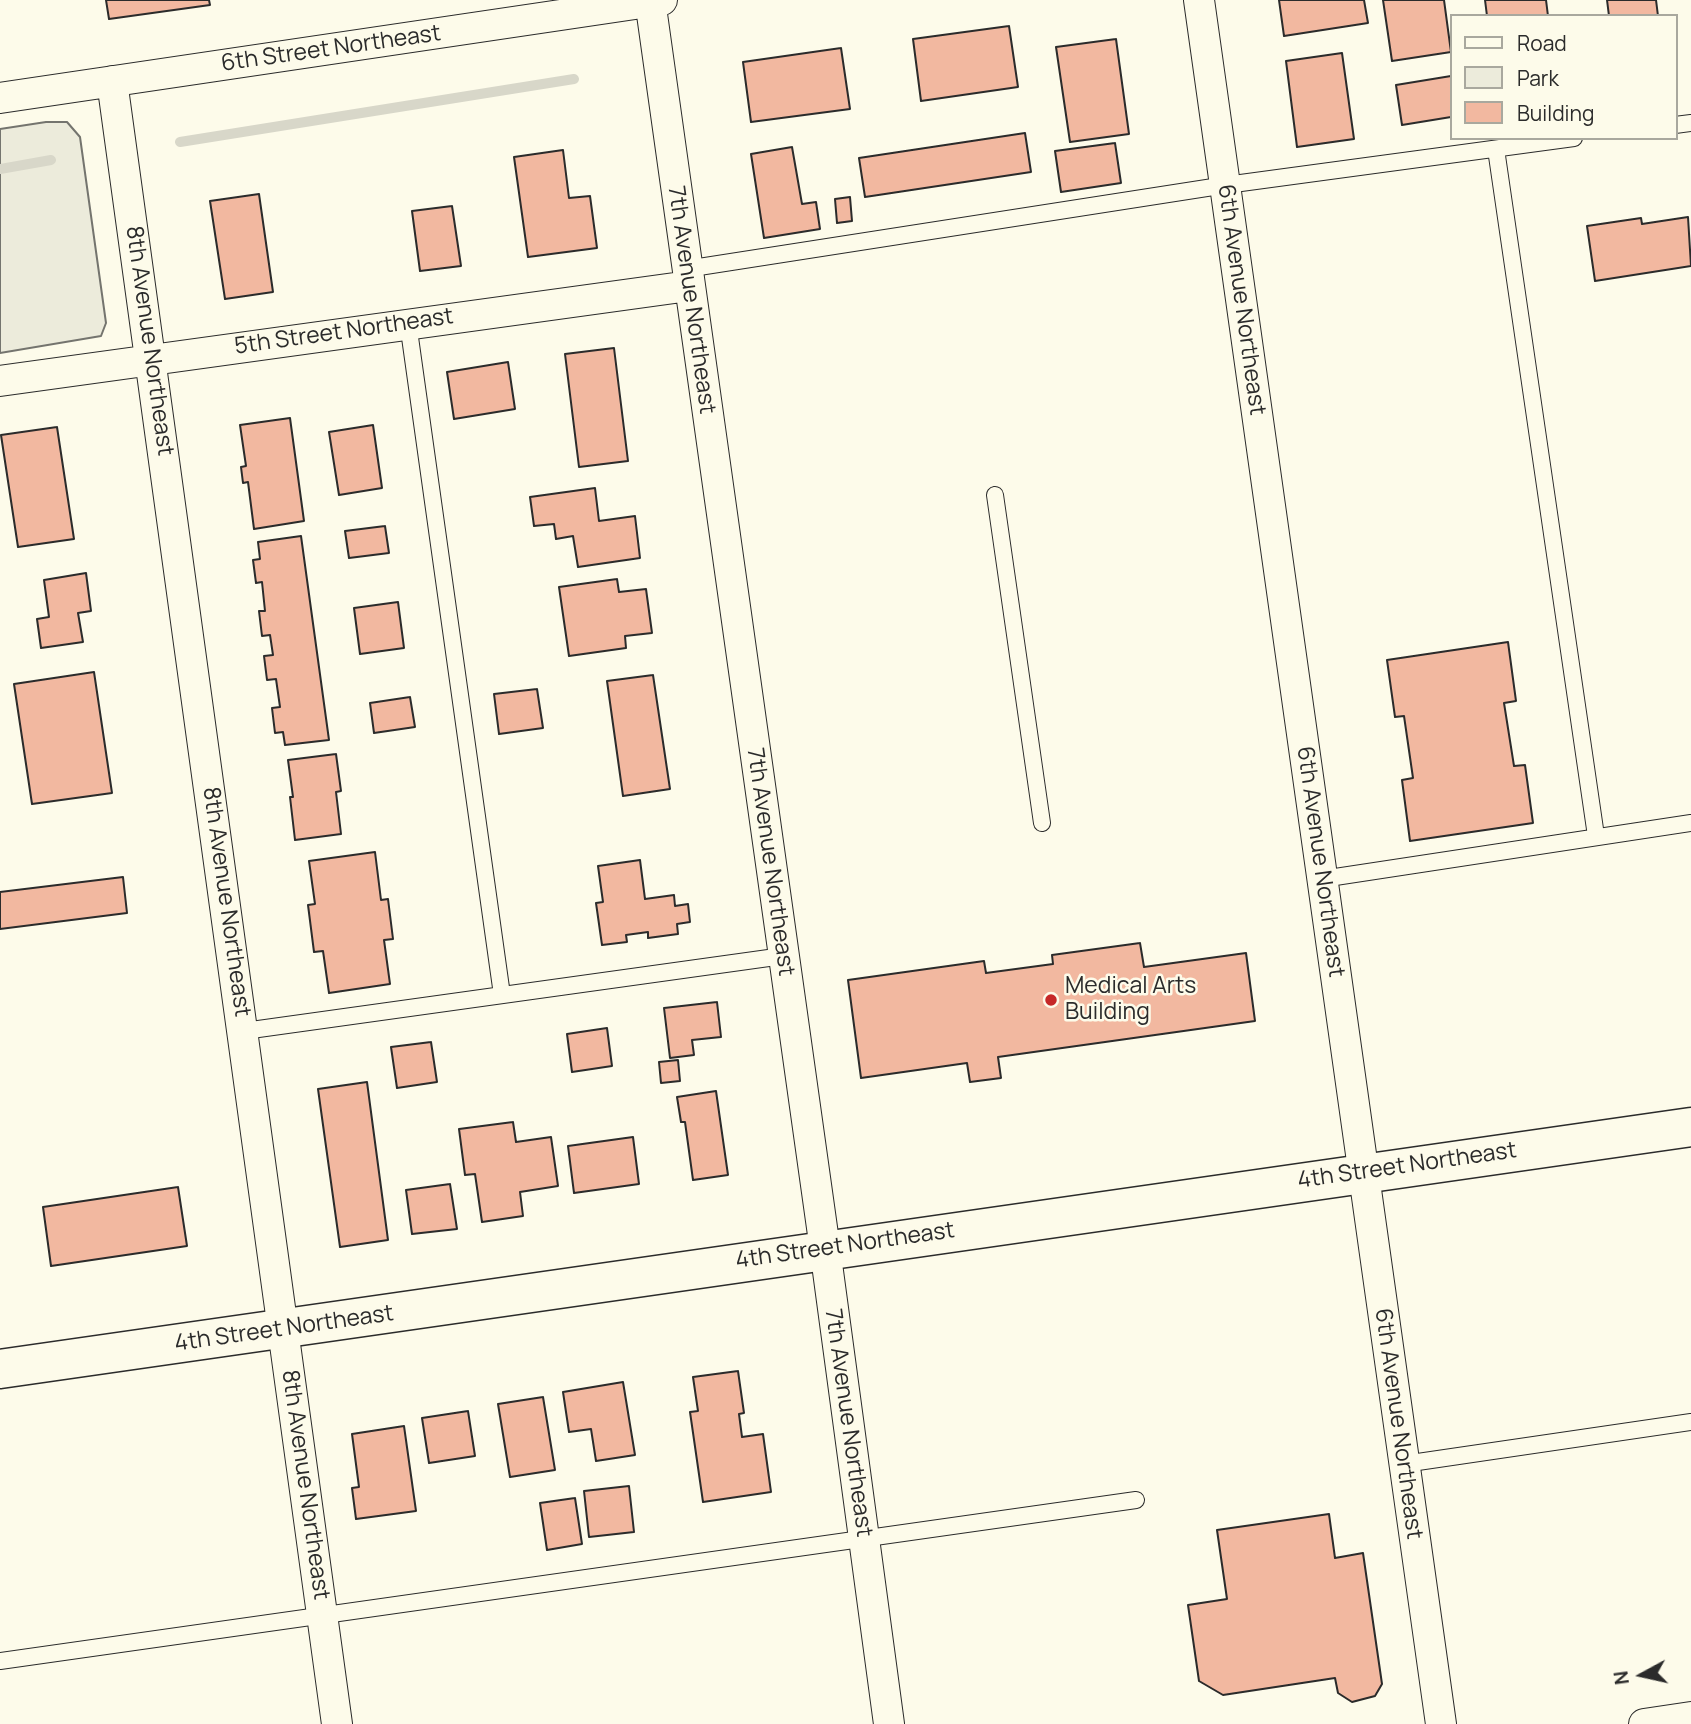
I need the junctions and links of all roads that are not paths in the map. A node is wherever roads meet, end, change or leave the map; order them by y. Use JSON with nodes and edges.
{"nodes":[{"id":1,"x":1199,"y":0,"type":"edge"},
{"id":2,"x":654,"y":1,"type":"edge"},
{"id":3,"x":112,"y":81,"type":"junction"},
{"id":4,"x":0,"y":98,"type":"edge"},
{"id":5,"x":1560,"y":140,"type":"edge"},
{"id":6,"x":1496,"y":149,"type":"junction"},
{"id":7,"x":1226,"y":186,"type":"junction"},
{"id":8,"x":687,"y":277,"type":"junction"},
{"id":9,"x":408,"y":323,"type":"junction"},
{"id":10,"x":152,"y":360,"type":"junction"},
{"id":11,"x":0,"y":381,"type":"edge"},
{"id":12,"x":995,"y":495,"type":"dead end"},
{"id":13,"x":1691,"y":822,"type":"edge"},
{"id":14,"x":1042,"y":823,"type":"dead end"},
{"id":15,"x":1596,"y":836,"type":"junction"},
{"id":16,"x":1322,"y":879,"type":"junction"},
{"id":17,"x":783,"y":956,"type":"junction"},
{"id":18,"x":502,"y":995,"type":"junction"},
{"id":19,"x":243,"y":1031,"type":"junction"},
{"id":20,"x":1691,"y":1127,"type":"edge"},
{"id":21,"x":1363,"y":1172,"type":"junction"},
{"id":22,"x":825,"y":1249,"type":"junction"},
{"id":23,"x":284,"y":1329,"type":"junction"},
{"id":24,"x":0,"y":1369,"type":"edge"},
{"id":25,"x":1691,"y":1422,"type":"edge"},
{"id":26,"x":1404,"y":1464,"type":"junction"},
{"id":27,"x":1136,"y":1500,"type":"dead end"},
{"id":28,"x":864,"y":1539,"type":"junction"},
{"id":29,"x":323,"y":1617,"type":"junction"},
{"id":30,"x":0,"y":1661,"type":"edge"},
{"id":31,"x":1691,"y":1717,"type":"edge"},
{"id":32,"x":337,"y":1724,"type":"edge"},
{"id":33,"x":888,"y":1724,"type":"edge"},
{"id":34,"x":1441,"y":1724,"type":"edge"},
{"id":35,"x":1644,"y":1724,"type":"edge"}],
"edges":[{"from":1,"to":7,"type":"street","name":"6th Avenue Northeast"},
{"from":2,"to":3,"type":"street","name":"6th Street Northeast"},
{"from":2,"to":8,"type":"street","name":"7th Avenue Northeast"},
{"from":3,"to":4,"type":"street","name":"6th Street Northeast"},
{"from":3,"to":10,"type":"street","name":"8th Avenue Northeast"},
{"from":5,"to":6,"type":"lane"},
{"from":6,"to":7,"type":"lane"},
{"from":6,"to":15,"type":"lane"},
{"from":7,"to":8,"type":"lane"},
{"from":7,"to":16,"type":"street","name":"6th Avenue Northeast"},
{"from":8,"to":9,"type":"street","name":"5th Street Northeast"},
{"from":8,"to":17,"type":"street","name":"7th Avenue Northeast"},
{"from":9,"to":10,"type":"street","name":"5th Street Northeast"},
{"from":9,"to":18,"type":"lane"},
{"from":10,"to":11,"type":"street","name":"5th Street Northeast"},
{"from":10,"to":19,"type":"street","name":"8th Avenue Northeast"},
{"from":12,"to":14,"type":"lane"},
{"from":13,"to":15,"type":"lane"},
{"from":15,"to":16,"type":"lane"},
{"from":16,"to":21,"type":"street","name":"6th Avenue Northeast"},
{"from":17,"to":18,"type":"lane"},
{"from":17,"to":22,"type":"street","name":"7th Avenue Northeast"},
{"from":18,"to":19,"type":"lane"},
{"from":19,"to":23,"type":"street","name":"8th Avenue Northeast"},
{"from":20,"to":21,"type":"main road","name":"4th Street Northeast"},
{"from":21,"to":22,"type":"main road","name":"4th Street Northeast"},
{"from":21,"to":26,"type":"street","name":"6th Avenue Northeast"},
{"from":22,"to":23,"type":"main road","name":"4th Street Northeast"},
{"from":22,"to":28,"type":"street","name":"7th Avenue Northeast"},
{"from":23,"to":24,"type":"main road","name":"4th Street Northeast"},
{"from":23,"to":29,"type":"street","name":"8th Avenue Northeast"},
{"from":25,"to":26,"type":"lane"},
{"from":26,"to":34,"type":"street","name":"6th Avenue Northeast"},
{"from":27,"to":28,"type":"lane"},
{"from":28,"to":29,"type":"lane"},
{"from":28,"to":33,"type":"street","name":"7th Avenue Northeast"},
{"from":29,"to":30,"type":"lane"},
{"from":29,"to":32,"type":"street","name":"8th Avenue Northeast"},
{"from":31,"to":35,"type":"street"}]}
